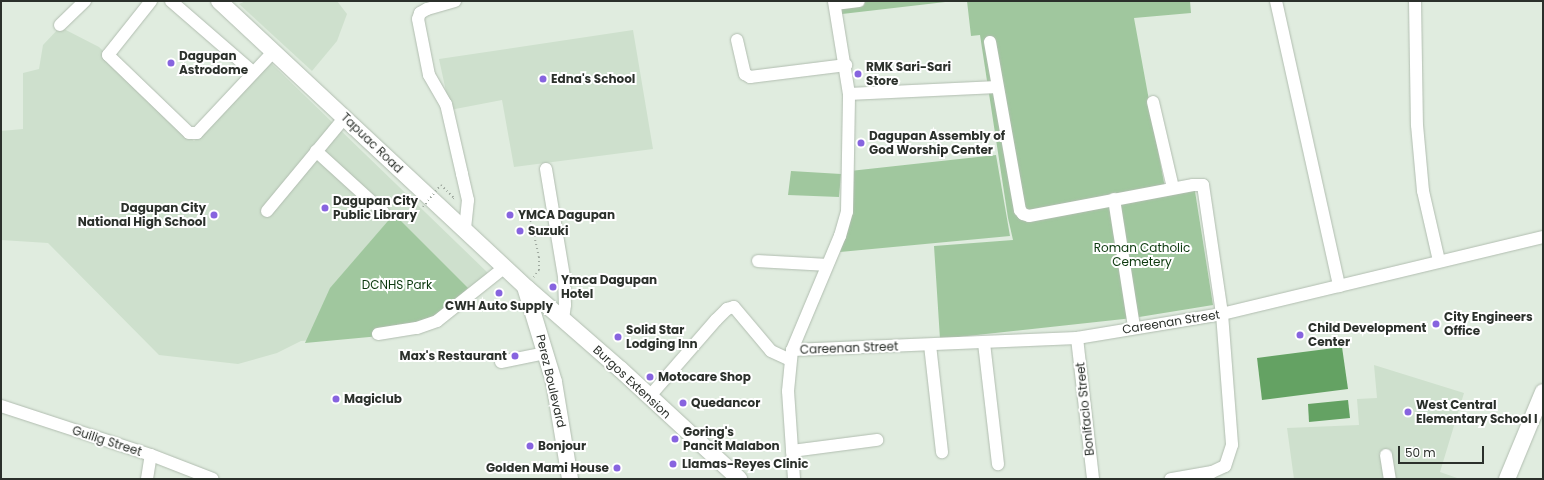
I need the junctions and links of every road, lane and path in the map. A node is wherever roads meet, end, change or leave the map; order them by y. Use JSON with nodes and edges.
{"nodes":[{"id":1,"x":85,"y":1,"type":"edge"},
{"id":2,"x":151,"y":1,"type":"edge"},
{"id":3,"x":171,"y":1,"type":"edge"},
{"id":4,"x":219,"y":1,"type":"edge"},
{"id":5,"x":455,"y":1,"type":"edge"},
{"id":6,"x":859,"y":1,"type":"edge"},
{"id":7,"x":1276,"y":1,"type":"edge"},
{"id":8,"x":1415,"y":1,"type":"edge"},
{"id":9,"x":835,"y":2,"type":"edge"},
{"id":10,"x":60,"y":25,"type":"dead end"},
{"id":11,"x":737,"y":40,"type":"dead end"},
{"id":12,"x":990,"y":42,"type":"dead end"},
{"id":13,"x":274,"y":51,"type":"junction"},
{"id":14,"x":846,"y":65,"type":"junction"},
{"id":15,"x":253,"y":72,"type":"junction"},
{"id":16,"x":997,"y":87,"type":"junction"},
{"id":17,"x":849,"y":94,"type":"junction"},
{"id":18,"x":1153,"y":102,"type":"dead end"},
{"id":19,"x":345,"y":117,"type":"junction"},
{"id":20,"x":316,"y":151,"type":"junction"},
{"id":21,"x":546,"y":169,"type":"dead end"},
{"id":22,"x":1173,"y":188,"type":"junction"},
{"id":23,"x":454,"y":198,"type":"dead end"},
{"id":24,"x":1114,"y":199,"type":"junction"},
{"id":25,"x":423,"y":207,"type":"dead end"},
{"id":26,"x":528,"y":209,"type":"dead end"},
{"id":27,"x":266,"y":211,"type":"dead end"},
{"id":28,"x":382,"y":212,"type":"dead end"},
{"id":29,"x":465,"y":230,"type":"junction"},
{"id":30,"x":1543,"y":237,"type":"edge"},
{"id":31,"x":758,"y":261,"type":"dead end"},
{"id":32,"x":1439,"y":261,"type":"junction"},
{"id":33,"x":827,"y":266,"type":"junction"},
{"id":34,"x":504,"y":267,"type":"junction"},
{"id":35,"x":1339,"y":286,"type":"junction"},
{"id":36,"x":526,"y":287,"type":"junction"},
{"id":37,"x":1222,"y":314,"type":"junction"},
{"id":38,"x":563,"y":319,"type":"junction"},
{"id":39,"x":1134,"y":327,"type":"junction"},
{"id":40,"x":378,"y":334,"type":"dead end"},
{"id":41,"x":1078,"y":338,"type":"junction"},
{"id":42,"x":984,"y":343,"type":"junction"},
{"id":43,"x":930,"y":345,"type":"junction"},
{"id":44,"x":546,"y":353,"type":"junction"},
{"id":45,"x":791,"y":355,"type":"junction"},
{"id":46,"x":501,"y":362,"type":"dead end"},
{"id":47,"x":1543,"y":392,"type":"edge"},
{"id":48,"x":649,"y":397,"type":"junction"},
{"id":49,"x":1,"y":406,"type":"edge"},
{"id":50,"x":877,"y":440,"type":"dead end"},
{"id":51,"x":792,"y":452,"type":"junction"},
{"id":52,"x":942,"y":452,"type":"dead end"},
{"id":53,"x":151,"y":455,"type":"junction"},
{"id":54,"x":1386,"y":455,"type":"dead end"},
{"id":55,"x":998,"y":464,"type":"dead end"},
{"id":56,"x":147,"y":479,"type":"edge"},
{"id":57,"x":213,"y":479,"type":"edge"},
{"id":58,"x":570,"y":479,"type":"edge"},
{"id":59,"x":739,"y":479,"type":"edge"},
{"id":60,"x":794,"y":479,"type":"edge"},
{"id":61,"x":1093,"y":479,"type":"edge"},
{"id":62,"x":1171,"y":479,"type":"edge"},
{"id":63,"x":1390,"y":479,"type":"edge"},
{"id":64,"x":1508,"y":479,"type":"edge"}],
"edges":[{"from":1,"to":10,"type":"street"},
{"from":2,"to":15,"type":"street"},
{"from":3,"to":15,"type":"street"},
{"from":4,"to":13,"type":"main road","name":"Tapuac Road"},
{"from":5,"to":29,"type":"street"},
{"from":6,"to":9,"type":"street"},
{"from":7,"to":35,"type":"street"},
{"from":8,"to":32,"type":"street"},
{"from":9,"to":14,"type":"street"},
{"from":11,"to":14,"type":"street"},
{"from":12,"to":16,"type":"street"},
{"from":13,"to":15,"type":"street"},
{"from":13,"to":19,"type":"main road","name":"Tapuac Road"},
{"from":14,"to":17,"type":"street"},
{"from":16,"to":17,"type":"street"},
{"from":16,"to":24,"type":"street"},
{"from":17,"to":33,"type":"street"},
{"from":18,"to":22,"type":"street"},
{"from":19,"to":20,"type":"street"},
{"from":19,"to":29,"type":"main road","name":"Tapuac Road"},
{"from":20,"to":27,"type":"street"},
{"from":20,"to":28,"type":"street"},
{"from":21,"to":38,"type":"street"},
{"from":22,"to":24,"type":"street"},
{"from":22,"to":37,"type":"street"},
{"from":23,"to":25,"type":"path","bridge":true},
{"from":24,"to":39,"type":"street"},
{"from":26,"to":36,"type":"path"},
{"from":29,"to":34,"type":"main road","name":"Tapuac Road"},
{"from":30,"to":32,"type":"street","name":"Careenan Street"},
{"from":31,"to":33,"type":"street"},
{"from":32,"to":35,"type":"street","name":"Careenan Street"},
{"from":33,"to":45,"type":"street"},
{"from":34,"to":36,"type":"main road","name":"Tapuac Road"},
{"from":34,"to":40,"type":"street"},
{"from":35,"to":37,"type":"street","name":"Careenan Street"},
{"from":36,"to":38,"type":"main road","name":"Burgos Extension"},
{"from":36,"to":44,"type":"main road","name":"Perez Boulevard"},
{"from":37,"to":39,"type":"street","name":"Careenan Street"},
{"from":37,"to":62,"type":"street"},
{"from":38,"to":48,"type":"main road","name":"Burgos Extension"},
{"from":39,"to":41,"type":"street","name":"Careenan Street"},
{"from":41,"to":42,"type":"street","name":"Careenan Street"},
{"from":41,"to":61,"type":"street","name":"Bonifacio Street"},
{"from":42,"to":43,"type":"street","name":"Careenan Street"},
{"from":42,"to":55,"type":"street"},
{"from":43,"to":45,"type":"street","name":"Careenan Street"},
{"from":43,"to":52,"type":"street"},
{"from":44,"to":46,"type":"street"},
{"from":44,"to":58,"type":"main road","name":"Perez Boulevard"},
{"from":45,"to":48,"type":"street"},
{"from":45,"to":51,"type":"street"},
{"from":47,"to":64,"type":"main road"},
{"from":48,"to":59,"type":"main road","name":"Burgos Extension"},
{"from":49,"to":53,"type":"street","name":"Guilig Street"},
{"from":50,"to":51,"type":"street"},
{"from":51,"to":60,"type":"street"},
{"from":53,"to":56,"type":"street"},
{"from":53,"to":57,"type":"street","name":"Guilig Street"},
{"from":54,"to":63,"type":"street"}]}
